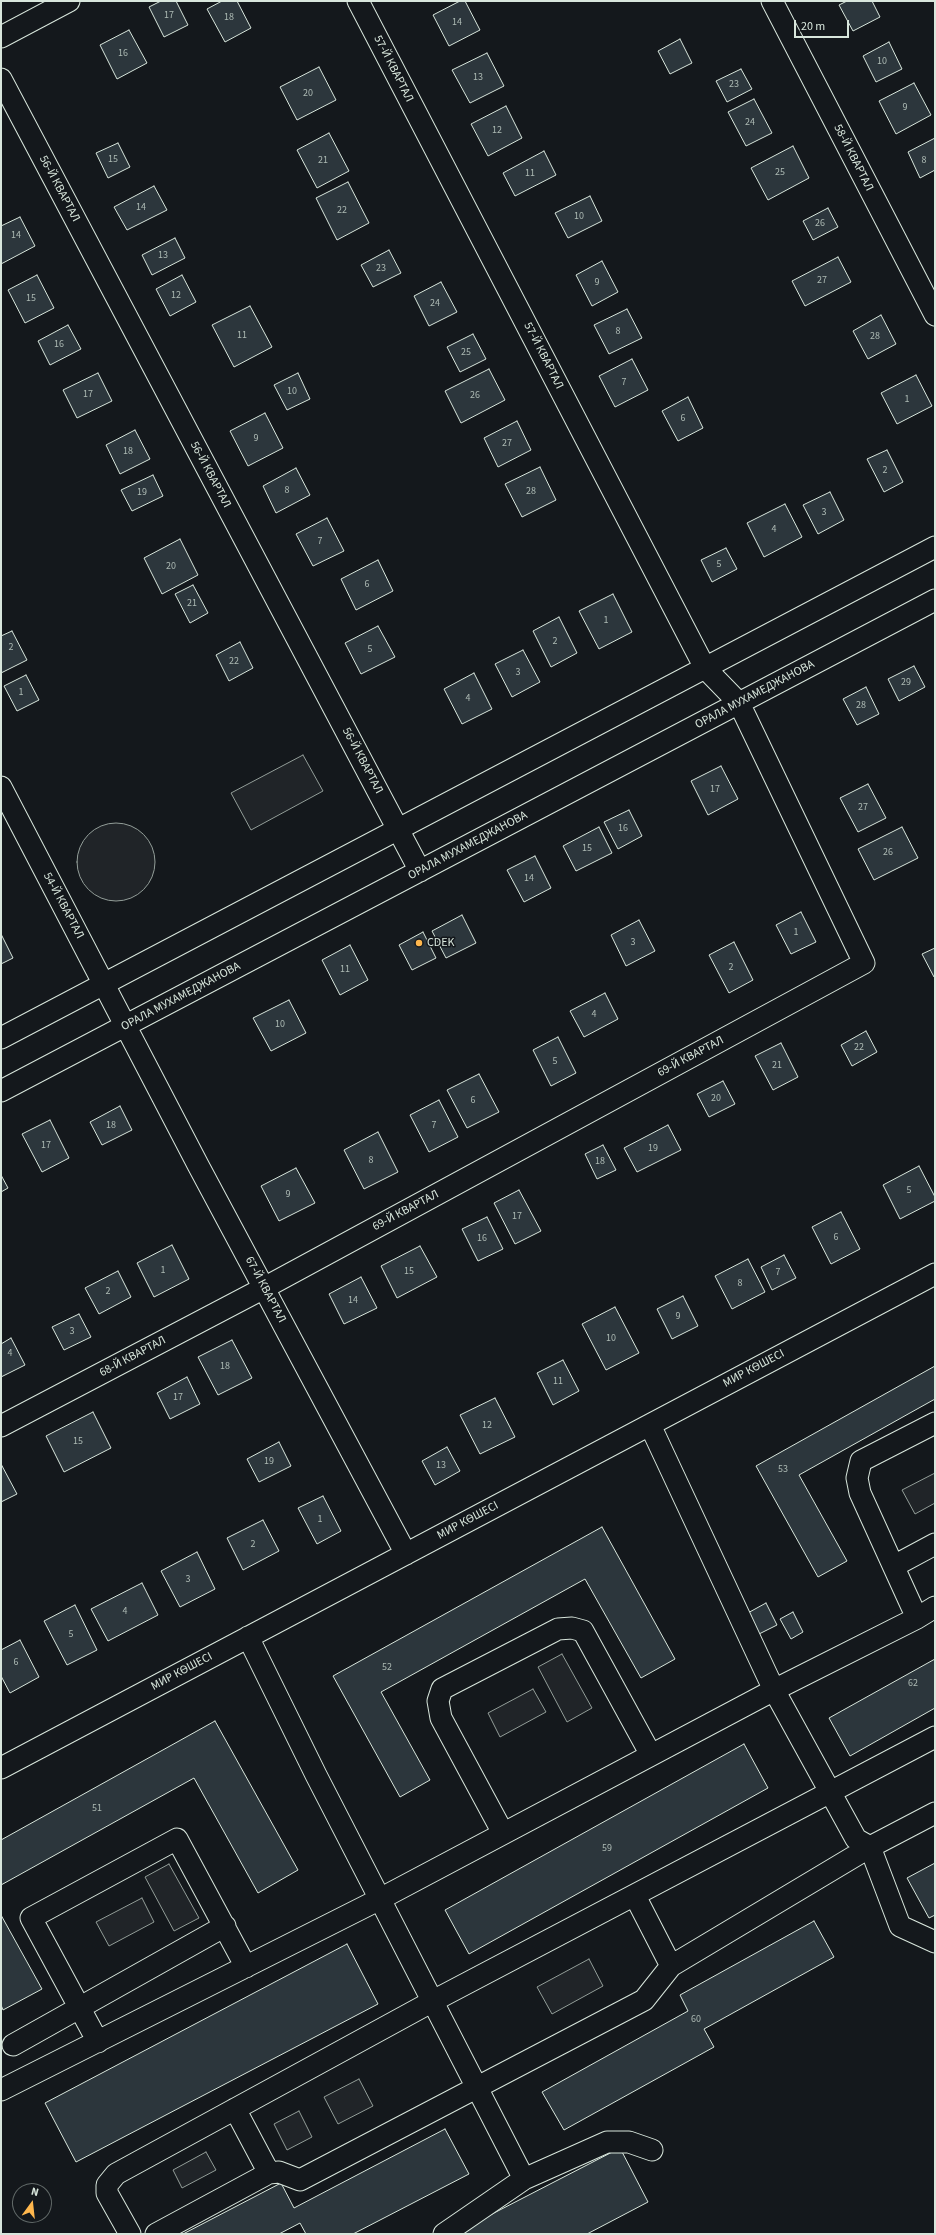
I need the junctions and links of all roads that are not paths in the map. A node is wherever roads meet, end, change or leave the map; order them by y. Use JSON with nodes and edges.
{"nodes":[{"id":1,"x":69,"y":1,"type":"edge"},
{"id":2,"x":358,"y":1,"type":"edge"},
{"id":3,"x":772,"y":1,"type":"edge"},
{"id":4,"x":1,"y":37,"type":"edge"},
{"id":5,"x":1,"y":79,"type":"edge"},
{"id":6,"x":935,"y":315,"type":"edge"},
{"id":7,"x":935,"y":547,"type":"edge"},
{"id":8,"x":935,"y":600,"type":"edge"},
{"id":9,"x":705,"y":668,"type":"junction"},
{"id":10,"x":739,"y":703,"type":"junction"},
{"id":11,"x":1,"y":787,"type":"edge"},
{"id":12,"x":398,"y":830,"type":"junction"},
{"id":13,"x":420,"y":871,"type":"junction"},
{"id":14,"x":104,"y":984,"type":"junction"},
{"id":15,"x":126,"y":1026,"type":"junction"},
{"id":16,"x":1,"y":1038,"type":"edge"},
{"id":17,"x":1,"y":1091,"type":"edge"},
{"id":18,"x":935,"y":1274,"type":"edge"},
{"id":19,"x":264,"y":1288,"type":"junction"},
{"id":20,"x":935,"y":1423,"type":"edge"},
{"id":21,"x":650,"y":1424,"type":"junction"},
{"id":22,"x":1,"y":1426,"type":"edge"},
{"id":23,"x":935,"y":1544,"type":"edge"},
{"id":24,"x":406,"y":1554,"type":"junction"},
{"id":25,"x":894,"y":1566,"type":"junction"},
{"id":26,"x":935,"y":1607,"type":"edge"},
{"id":27,"x":917,"y":1618,"type":"junction"},
{"id":28,"x":248,"y":1637,"type":"junction"},
{"id":29,"x":774,"y":1690,"type":"junction"},
{"id":30,"x":935,"y":1736,"type":"edge"},
{"id":31,"x":651,"y":1755,"type":"junction"},
{"id":32,"x":1,"y":1768,"type":"edge"},
{"id":33,"x":830,"y":1791,"type":"junction"},
{"id":34,"x":935,"y":1813,"type":"edge"},
{"id":35,"x":503,"y":1833,"type":"junction"},
{"id":36,"x":870,"y":1847,"type":"junction"},
{"id":37,"x":635,"y":1896,"type":"junction"},
{"id":38,"x":380,"y":1899,"type":"junction"},
{"id":39,"x":225,"y":1926,"type":"junction"},
{"id":40,"x":935,"y":1942,"type":"edge"},
{"id":41,"x":671,"y":1966,"type":"junction"},
{"id":42,"x":246,"y":1967,"type":"junction"},
{"id":43,"x":433,"y":2001,"type":"junction"},
{"id":44,"x":81,"y":2008,"type":"junction"},
{"id":45,"x":98,"y":2042,"type":"junction"},
{"id":46,"x":13,"y":2045,"type":"dead end"},
{"id":47,"x":477,"y":2086,"type":"junction"},
{"id":48,"x":1,"y":2090,"type":"edge"},
{"id":49,"x":235,"y":2109,"type":"junction"},
{"id":50,"x":652,"y":2150,"type":"dead end"},
{"id":51,"x":269,"y":2173,"type":"junction"},
{"id":52,"x":524,"y":2180,"type":"junction"},
{"id":53,"x":130,"y":2234,"type":"edge"},
{"id":54,"x":156,"y":2234,"type":"edge"},
{"id":55,"x":444,"y":2234,"type":"edge"}],
"edges":[{"from":1,"to":4,"type":"street"},
{"from":2,"to":9,"type":"street","name":"57-Й КВАРТАЛ"},
{"from":3,"to":6,"type":"street","name":"58-Й КВАРТАЛ"},
{"from":5,"to":12,"type":"street","name":"56-Й КВАРТАЛ"},
{"from":7,"to":9,"type":"street"},
{"from":8,"to":10,"type":"street","name":"ОРАЛА МУХАМЕДЖАНОВА"},
{"from":9,"to":10,"type":"street","name":"57-Й КВАРТАЛ"},
{"from":9,"to":12,"type":"street"},
{"from":10,"to":13,"type":"street","name":"ОРАЛА МУХАМЕДЖАНОВА"},
{"from":10,"to":19,"type":"street","name":"69-Й КВАРТАЛ"},
{"from":11,"to":14,"type":"street","name":"54-Й КВАРТАЛ"},
{"from":12,"to":13,"type":"street","name":"56-Й КВАРТАЛ"},
{"from":12,"to":14,"type":"street"},
{"from":13,"to":15,"type":"street","name":"ОРАЛА МУХАМЕДЖАНОВА"},
{"from":14,"to":15,"type":"street","name":"54-Й КВАРТАЛ"},
{"from":14,"to":16,"type":"street"},
{"from":15,"to":17,"type":"street","name":"ОРАЛА МУХАМЕДЖАНОВА"},
{"from":15,"to":19,"type":"street","name":"67-Й КВАРТАЛ"},
{"from":18,"to":21,"type":"street","name":"МИР КӨШЕСІ"},
{"from":19,"to":22,"type":"street","name":"68-Й КВАРТАЛ"},
{"from":19,"to":24,"type":"street","name":"67-Й КВАРТАЛ"},
{"from":20,"to":25,"type":"street"},
{"from":21,"to":24,"type":"street","name":"МИР КӨШЕСІ"},
{"from":21,"to":29,"type":"street"},
{"from":23,"to":25,"type":"street"},
{"from":24,"to":28,"type":"street","name":"МИР КӨШЕСІ"},
{"from":25,"to":27,"type":"street"},
{"from":26,"to":27,"type":"street"},
{"from":27,"to":29,"type":"street"},
{"from":28,"to":32,"type":"street","name":"МИР КӨШЕСІ"},
{"from":28,"to":38,"type":"street"},
{"from":29,"to":31,"type":"street"},
{"from":29,"to":33,"type":"street"},
{"from":30,"to":33,"type":"street"},
{"from":31,"to":35,"type":"street"},
{"from":31,"to":35,"type":"street"},
{"from":33,"to":36,"type":"street"},
{"from":33,"to":37,"type":"street"},
{"from":34,"to":36,"type":"street"},
{"from":35,"to":38,"type":"street"},
{"from":36,"to":40,"type":"street"},
{"from":36,"to":41,"type":"street"},
{"from":37,"to":41,"type":"street"},
{"from":37,"to":43,"type":"street"},
{"from":38,"to":42,"type":"street"},
{"from":38,"to":43,"type":"street"},
{"from":39,"to":42,"type":"street"},
{"from":39,"to":44,"type":"street"},
{"from":39,"to":44,"type":"street"},
{"from":41,"to":47,"type":"street"},
{"from":42,"to":45,"type":"street"},
{"from":43,"to":47,"type":"street"},
{"from":43,"to":49,"type":"street"},
{"from":44,"to":45,"type":"street"},
{"from":44,"to":46,"type":"street"},
{"from":45,"to":48,"type":"street"},
{"from":47,"to":51,"type":"street"},
{"from":47,"to":52,"type":"street"},
{"from":49,"to":51,"type":"street"},
{"from":49,"to":53,"type":"street"},
{"from":50,"to":52,"type":"street"},
{"from":51,"to":54,"type":"street"},
{"from":52,"to":55,"type":"street"}]}
